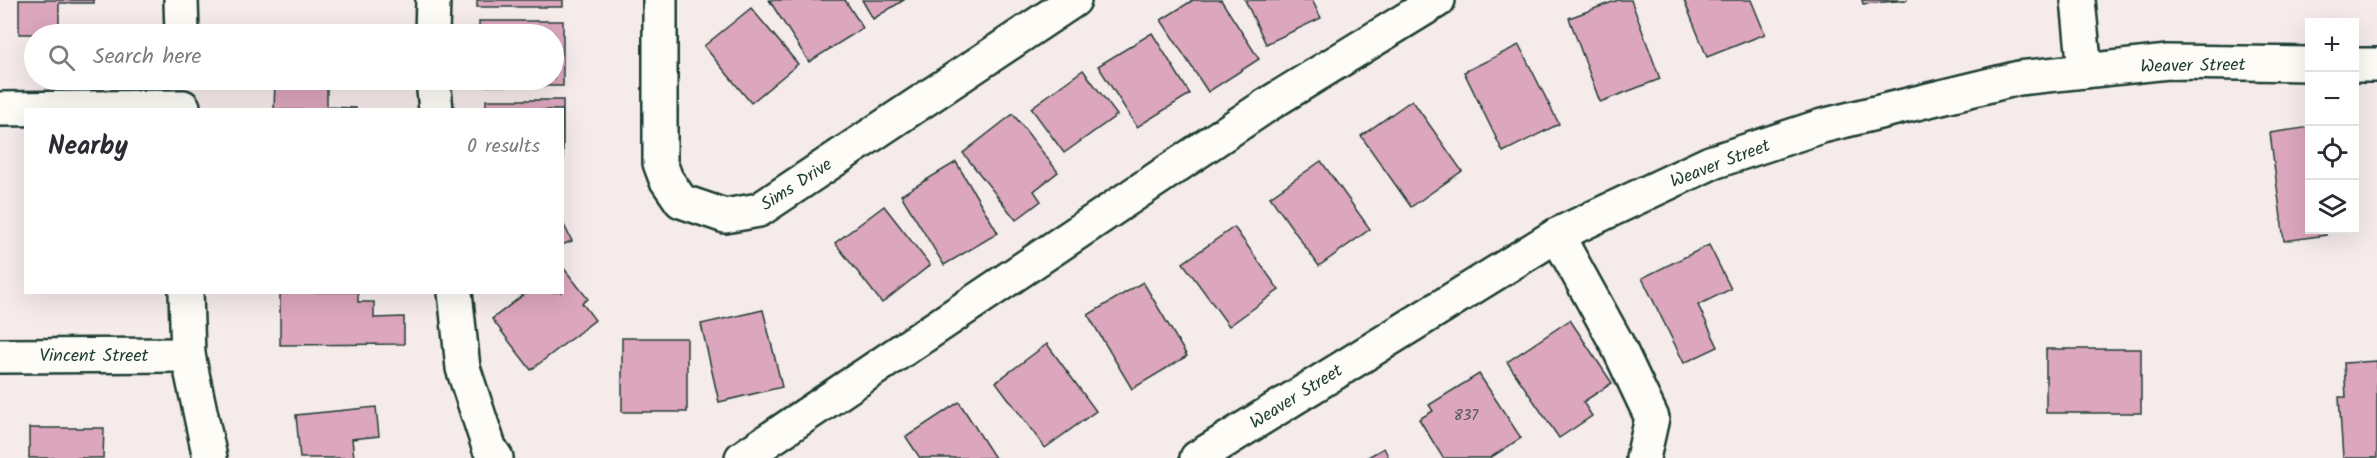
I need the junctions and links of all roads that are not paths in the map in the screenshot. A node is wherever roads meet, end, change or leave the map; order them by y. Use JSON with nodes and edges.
{"nodes":[{"id":1,"x":182,"y":0,"type":"edge"},
{"id":2,"x":433,"y":0,"type":"edge"},
{"id":3,"x":1074,"y":0,"type":"edge"},
{"id":4,"x":1438,"y":0,"type":"edge"},
{"id":5,"x":2078,"y":0,"type":"edge"},
{"id":6,"x":665,"y":3,"type":"edge"},
{"id":7,"x":182,"y":24,"type":"edge"},
{"id":8,"x":432,"y":24,"type":"edge"},
{"id":9,"x":2305,"y":64,"type":"edge"},
{"id":10,"x":2359,"y":65,"type":"edge"},
{"id":11,"x":2377,"y":65,"type":"edge"},
{"id":12,"x":2085,"y":71,"type":"junction"},
{"id":13,"x":434,"y":90,"type":"edge"},
{"id":14,"x":183,"y":99,"type":"edge"},
{"id":15,"x":436,"y":108,"type":"edge"},
{"id":16,"x":0,"y":109,"type":"edge"},
{"id":17,"x":1557,"y":235,"type":"junction"},
{"id":18,"x":186,"y":294,"type":"edge"},
{"id":19,"x":455,"y":294,"type":"edge"},
{"id":20,"x":188,"y":355,"type":"junction"},
{"id":21,"x":0,"y":356,"type":"edge"},
{"id":22,"x":210,"y":458,"type":"edge"},
{"id":23,"x":496,"y":458,"type":"edge"},
{"id":24,"x":742,"y":458,"type":"edge"},
{"id":25,"x":1197,"y":458,"type":"edge"},
{"id":26,"x":1643,"y":458,"type":"edge"}],
"edges":[{"from":1,"to":7,"type":"street"},
{"from":2,"to":8,"type":"street"},
{"from":3,"to":6,"type":"street","name":"Sims Drive"},
{"from":4,"to":24,"type":"street"},
{"from":5,"to":12,"type":"street"},
{"from":9,"to":12,"type":"street","name":"Weaver Street"},
{"from":10,"to":11,"type":"street"},
{"from":12,"to":17,"type":"street","name":"Weaver Street"},
{"from":13,"to":15,"type":"street"},
{"from":14,"to":16,"type":"street"},
{"from":17,"to":25,"type":"street","name":"Weaver Street"},
{"from":17,"to":26,"type":"street"},
{"from":18,"to":20,"type":"street"},
{"from":19,"to":23,"type":"street"},
{"from":20,"to":21,"type":"street","name":"Vincent Street"},
{"from":20,"to":22,"type":"street"}]}
